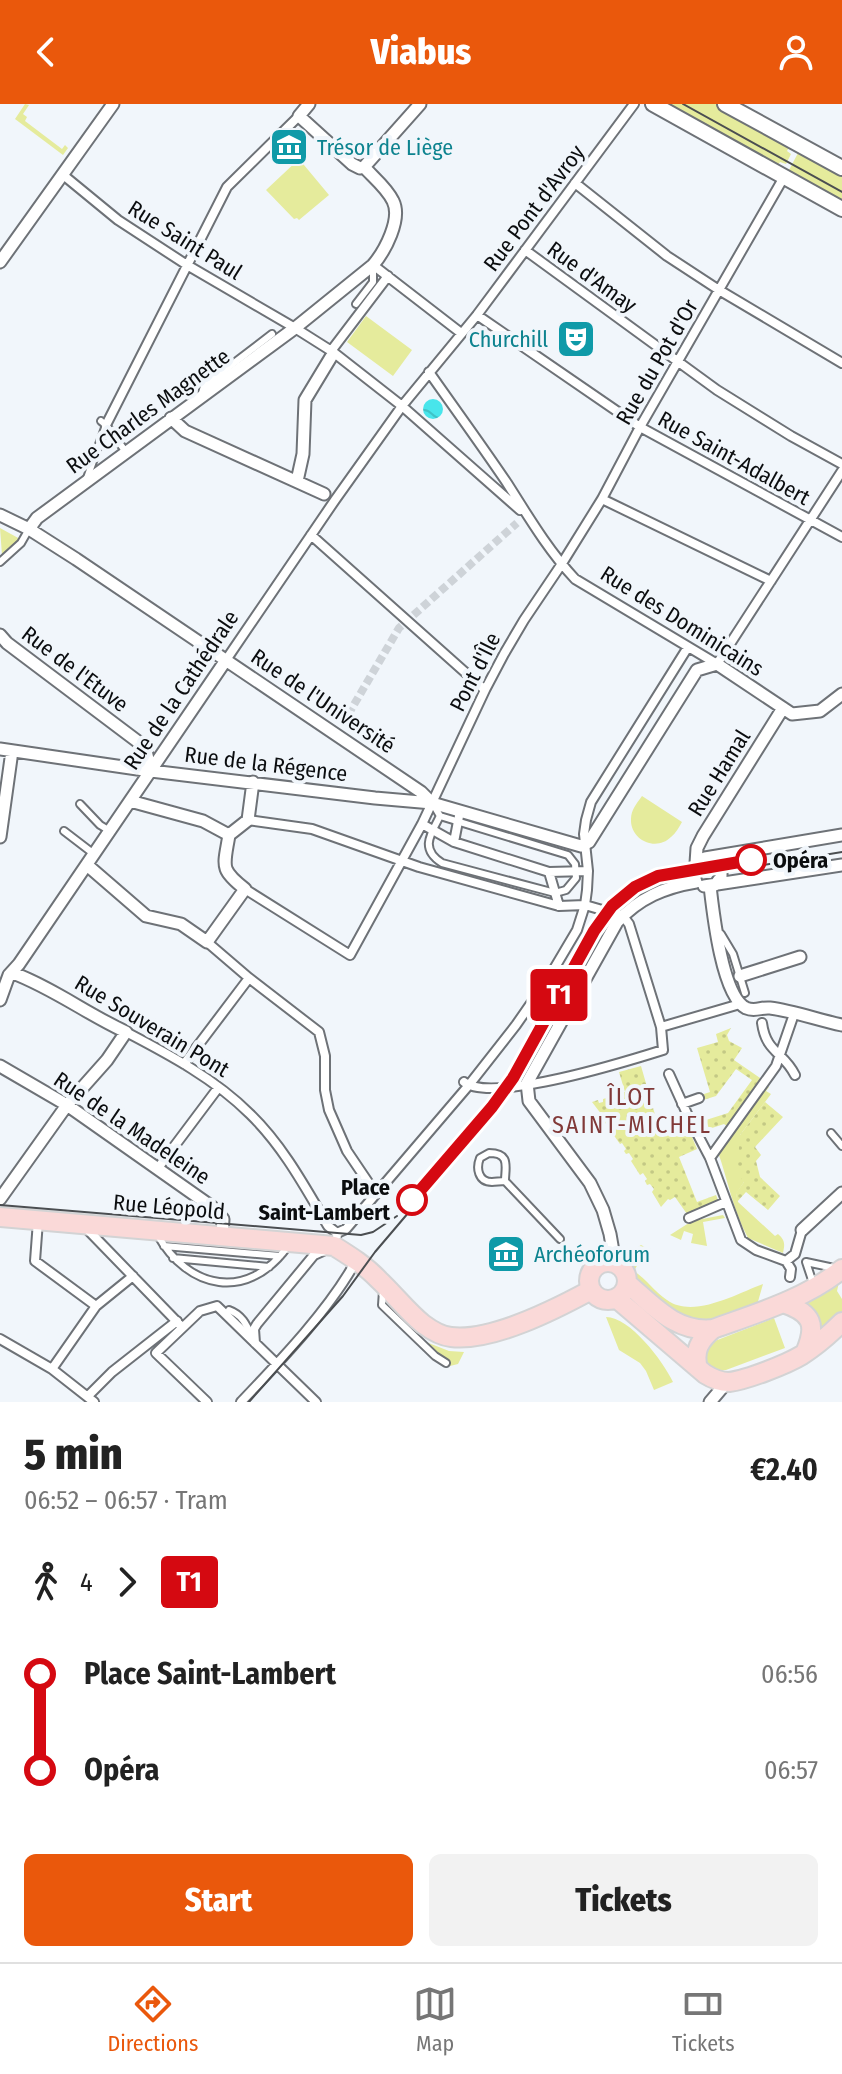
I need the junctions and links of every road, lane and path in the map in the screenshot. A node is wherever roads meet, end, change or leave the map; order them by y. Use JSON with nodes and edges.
{"nodes":[{"id":1,"x":113,"y":104,"type":"edge"},
{"id":2,"x":309,"y":104,"type":"edge"},
{"id":3,"x":420,"y":104,"type":"edge"},
{"id":4,"x":634,"y":104,"type":"edge"},
{"id":5,"x":653,"y":104,"type":"edge"},
{"id":6,"x":725,"y":104,"type":"edge"},
{"id":7,"x":299,"y":116,"type":"junction"},
{"id":8,"x":364,"y":167,"type":"junction"},
{"id":9,"x":842,"y":168,"type":"edge"},
{"id":10,"x":62,"y":174,"type":"junction"},
{"id":11,"x":784,"y":177,"type":"junction"},
{"id":12,"x":575,"y":183,"type":"junction"},
{"id":13,"x":842,"y":209,"type":"edge"},
{"id":14,"x":525,"y":250,"type":"junction"},
{"id":15,"x":0,"y":262,"type":"edge"},
{"id":16,"x":187,"y":265,"type":"junction"},
{"id":17,"x":373,"y":265,"type":"junction"},
{"id":18,"x":388,"y":276,"type":"junction"},
{"id":19,"x":719,"y":290,"type":"junction"},
{"id":20,"x":356,"y":304,"type":"dead end"},
{"id":21,"x":477,"y":315,"type":"junction"},
{"id":22,"x":295,"y":328,"type":"junction"},
{"id":23,"x":461,"y":333,"type":"junction"},
{"id":24,"x":272,"y":334,"type":"dead end"},
{"id":25,"x":331,"y":353,"type":"junction"},
{"id":26,"x":678,"y":360,"type":"junction"},
{"id":27,"x":842,"y":363,"type":"edge"},
{"id":28,"x":429,"y":372,"type":"junction"},
{"id":29,"x":201,"y":396,"type":"junction"},
{"id":30,"x":402,"y":406,"type":"junction"},
{"id":31,"x":171,"y":418,"type":"junction"},
{"id":32,"x":104,"y":423,"type":"junction"},
{"id":33,"x":640,"y":427,"type":"junction"},
{"id":34,"x":126,"y":452,"type":"junction"},
{"id":35,"x":842,"y":464,"type":"edge"},
{"id":36,"x":842,"y":471,"type":"edge"},
{"id":37,"x":86,"y":481,"type":"junction"},
{"id":38,"x":297,"y":481,"type":"junction"},
{"id":39,"x":330,"y":497,"type":"junction"},
{"id":40,"x":602,"y":499,"type":"junction"},
{"id":41,"x":0,"y":515,"type":"edge"},
{"id":42,"x":527,"y":516,"type":"junction"},
{"id":43,"x":811,"y":520,"type":"junction"},
{"id":44,"x":517,"y":523,"type":"tunnel mouth"},
{"id":45,"x":29,"y":529,"type":"junction"},
{"id":46,"x":311,"y":535,"type":"junction"},
{"id":47,"x":842,"y":537,"type":"edge"},
{"id":48,"x":0,"y":562,"type":"edge"},
{"id":49,"x":561,"y":565,"type":"junction"},
{"id":50,"x":771,"y":581,"type":"junction"},
{"id":51,"x":0,"y":635,"type":"edge"},
{"id":52,"x":688,"y":647,"type":"junction"},
{"id":53,"x":226,"y":660,"type":"junction"},
{"id":54,"x":717,"y":664,"type":"junction"},
{"id":55,"x":485,"y":690,"type":"junction"},
{"id":56,"x":842,"y":694,"type":"edge"},
{"id":57,"x":783,"y":708,"type":"junction"},
{"id":58,"x":6,"y":750,"type":"edge"},
{"id":59,"x":151,"y":771,"type":"junction"},
{"id":60,"x":253,"y":782,"type":"junction"},
{"id":61,"x":130,"y":801,"type":"junction"},
{"id":62,"x":432,"y":803,"type":"junction"},
{"id":63,"x":80,"y":804,"type":"dead end"},
{"id":64,"x":440,"y":816,"type":"junction"},
{"id":65,"x":459,"y":816,"type":"junction"},
{"id":66,"x":248,"y":820,"type":"junction"},
{"id":67,"x":422,"y":824,"type":"junction"},
{"id":68,"x":433,"y":829,"type":"junction"},
{"id":69,"x":64,"y":831,"type":"dead end"},
{"id":70,"x":110,"y":831,"type":"junction"},
{"id":71,"x":229,"y":835,"type":"junction"},
{"id":72,"x":842,"y":835,"type":"edge"},
{"id":73,"x":0,"y":837,"type":"edge"},
{"id":74,"x":454,"y":842,"type":"junction"},
{"id":75,"x":583,"y":846,"type":"junction"},
{"id":76,"x":94,"y":854,"type":"junction"},
{"id":77,"x":701,"y":860,"type":"junction"},
{"id":78,"x":403,"y":861,"type":"junction"},
{"id":79,"x":87,"y":865,"type":"junction"},
{"id":80,"x":842,"y":865,"type":"edge"},
{"id":81,"x":576,"y":871,"type":"junction"},
{"id":82,"x":588,"y":871,"type":"junction"},
{"id":83,"x":549,"y":872,"type":"junction"},
{"id":84,"x":696,"y":882,"type":"junction"},
{"id":85,"x":712,"y":886,"type":"junction"},
{"id":86,"x":245,"y":889,"type":"junction"},
{"id":87,"x":555,"y":893,"type":"junction"},
{"id":88,"x":585,"y":905,"type":"junction"},
{"id":89,"x":559,"y":906,"type":"junction"},
{"id":90,"x":626,"y":920,"type":"junction"},
{"id":91,"x":716,"y":926,"type":"junction"},
{"id":92,"x":198,"y":939,"type":"junction"},
{"id":93,"x":800,"y":957,"type":"dead end"},
{"id":94,"x":7,"y":973,"type":"edge"},
{"id":95,"x":740,"y":976,"type":"junction"},
{"id":96,"x":249,"y":978,"type":"junction"},
{"id":97,"x":743,"y":999,"type":"junction"},
{"id":98,"x":0,"y":1000,"type":"edge"},
{"id":99,"x":794,"y":1014,"type":"junction"},
{"id":100,"x":762,"y":1023,"type":"dead end"},
{"id":101,"x":842,"y":1025,"type":"edge"},
{"id":102,"x":661,"y":1027,"type":"junction"},
{"id":103,"x":128,"y":1030,"type":"junction"},
{"id":104,"x":779,"y":1056,"type":"junction"},
{"id":105,"x":184,"y":1064,"type":"junction"},
{"id":106,"x":0,"y":1066,"type":"edge"},
{"id":107,"x":669,"y":1074,"type":"dead end"},
{"id":108,"x":795,"y":1075,"type":"dead end"},
{"id":109,"x":527,"y":1083,"type":"junction"},
{"id":110,"x":467,"y":1084,"type":"junction"},
{"id":111,"x":218,"y":1088,"type":"junction"},
{"id":112,"x":699,"y":1098,"type":"dead end"},
{"id":113,"x":682,"y":1104,"type":"junction"},
{"id":114,"x":67,"y":1105,"type":"junction"},
{"id":115,"x":831,"y":1133,"type":"dead end"},
{"id":116,"x":842,"y":1146,"type":"edge"},
{"id":117,"x":710,"y":1158,"type":"junction"},
{"id":118,"x":158,"y":1168,"type":"junction"},
{"id":119,"x":505,"y":1181,"type":"junction"},
{"id":120,"x":842,"y":1193,"type":"edge"},
{"id":121,"x":376,"y":1194,"type":"junction"},
{"id":122,"x":0,"y":1199,"type":"edge"},
{"id":123,"x":726,"y":1202,"type":"junction"},
{"id":124,"x":0,"y":1217,"type":"edge"},
{"id":125,"x":689,"y":1218,"type":"dead end"},
{"id":126,"x":38,"y":1220,"type":"junction"},
{"id":127,"x":83,"y":1224,"type":"junction"},
{"id":128,"x":802,"y":1230,"type":"joint"},
{"id":129,"x":222,"y":1236,"type":"junction"},
{"id":130,"x":159,"y":1238,"type":"junction"},
{"id":131,"x":336,"y":1239,"type":"junction"},
{"id":132,"x":560,"y":1239,"type":"dead end"},
{"id":133,"x":285,"y":1249,"type":"junction"},
{"id":134,"x":173,"y":1258,"type":"junction"},
{"id":135,"x":357,"y":1260,"type":"junction"},
{"id":136,"x":786,"y":1261,"type":"junction"},
{"id":137,"x":615,"y":1263,"type":"junction"},
{"id":138,"x":271,"y":1267,"type":"junction"},
{"id":139,"x":842,"y":1269,"type":"edge"},
{"id":140,"x":133,"y":1276,"type":"junction"},
{"id":141,"x":790,"y":1277,"type":"dead end"},
{"id":142,"x":383,"y":1284,"type":"junction"},
{"id":143,"x":591,"y":1290,"type":"junction"},
{"id":144,"x":622,"y":1291,"type":"junction"},
{"id":145,"x":808,"y":1291,"type":"junction"},
{"id":146,"x":783,"y":1303,"type":"junction"},
{"id":147,"x":96,"y":1306,"type":"junction"},
{"id":148,"x":229,"y":1310,"type":"dead end"},
{"id":149,"x":842,"y":1322,"type":"edge"},
{"id":150,"x":179,"y":1324,"type":"junction"},
{"id":151,"x":713,"y":1329,"type":"junction"},
{"id":152,"x":0,"y":1339,"type":"edge"},
{"id":153,"x":255,"y":1343,"type":"junction"},
{"id":154,"x":148,"y":1344,"type":"junction"},
{"id":155,"x":156,"y":1353,"type":"junction"},
{"id":156,"x":805,"y":1353,"type":"junction"},
{"id":157,"x":446,"y":1363,"type":"dead end"},
{"id":158,"x":276,"y":1365,"type":"junction"},
{"id":159,"x":698,"y":1368,"type":"junction"},
{"id":160,"x":52,"y":1369,"type":"junction"},
{"id":161,"x":727,"y":1382,"type":"junction"},
{"id":162,"x":91,"y":1399,"type":"edge"},
{"id":163,"x":207,"y":1402,"type":"edge"},
{"id":164,"x":241,"y":1402,"type":"edge"},
{"id":165,"x":316,"y":1402,"type":"edge"},
{"id":166,"x":710,"y":1402,"type":"edge"}],
"edges":[{"from":1,"to":10,"type":"street"},
{"from":2,"to":7,"type":"street"},
{"from":3,"to":8,"type":"street"},
{"from":4,"to":12,"type":"street","name":"Rue Pont d'Avroy"},
{"from":5,"to":11,"type":"street"},
{"from":6,"to":9,"type":"street"},
{"from":7,"to":8,"type":"street"},
{"from":7,"to":16,"type":"street"},
{"from":8,"to":17,"type":"street"},
{"from":10,"to":15,"type":"street"},
{"from":10,"to":16,"type":"street","name":"Rue Saint Paul"},
{"from":11,"to":13,"type":"street"},
{"from":11,"to":19,"type":"street","name":"Rue du Pot d'Or"},
{"from":12,"to":14,"type":"street","name":"Rue Pont d'Avroy"},
{"from":12,"to":19,"type":"street"},
{"from":14,"to":21,"type":"street","name":"Rue Pont d'Avroy"},
{"from":14,"to":26,"type":"street","name":"Rue d'Amay"},
{"from":16,"to":22,"type":"street","name":"Rue Saint Paul"},
{"from":16,"to":32,"type":"street"},
{"from":17,"to":18,"type":"street"},
{"from":17,"to":20,"type":"lane"},
{"from":17,"to":22,"type":"street","name":"Rue Charles Magnette"},
{"from":18,"to":23,"type":"street"},
{"from":18,"to":25,"type":"street"},
{"from":19,"to":26,"type":"street","name":"Rue du Pot d'Or"},
{"from":19,"to":27,"type":"street"},
{"from":21,"to":23,"type":"street","name":"Rue Pont d'Avroy"},
{"from":21,"to":33,"type":"street","name":"Rue Saint-Adalbert"},
{"from":22,"to":25,"type":"street","name":"Rue Saint Paul"},
{"from":22,"to":29,"type":"street","name":"Rue Charles Magnette"},
{"from":23,"to":28,"type":"street","name":"Rue Pont d'Avroy"},
{"from":24,"to":29,"type":"lane"},
{"from":25,"to":30,"type":"street","name":"Rue Saint Paul"},
{"from":25,"to":38,"type":"street"},
{"from":26,"to":33,"type":"street","name":"Rue du Pot d'Or"},
{"from":26,"to":35,"type":"street","name":"Rue d'Amay"},
{"from":28,"to":30,"type":"street","name":"Rue de la Cathédrale"},
{"from":28,"to":42,"type":"street"},
{"from":29,"to":31,"type":"street","name":"Rue Charles Magnette"},
{"from":30,"to":39,"type":"street","name":"Rue de la Cathédrale"},
{"from":30,"to":42,"type":"street","name":"Rue Saint Paul"},
{"from":31,"to":34,"type":"street","name":"Rue Charles Magnette"},
{"from":31,"to":38,"type":"street"},
{"from":32,"to":34,"type":"lane"},
{"from":32,"to":37,"type":"lane"},
{"from":33,"to":40,"type":"street","name":"Rue du Pot d'Or"},
{"from":33,"to":43,"type":"street","name":"Rue Saint-Adalbert"},
{"from":34,"to":37,"type":"street","name":"Rue Charles Magnette"},
{"from":36,"to":43,"type":"street"},
{"from":37,"to":45,"type":"street","name":"Rue Charles Magnette"},
{"from":38,"to":39,"type":"street"},
{"from":39,"to":46,"type":"street","name":"Rue de la Cathédrale"},
{"from":40,"to":49,"type":"street","name":"Rue du Pot d'Or"},
{"from":40,"to":50,"type":"street"},
{"from":41,"to":45,"type":"street","name":"Rue de l'Université"},
{"from":42,"to":44,"type":"street"},
{"from":42,"to":49,"type":"street","name":"Rue des Dominicains"},
{"from":43,"to":47,"type":"street","name":"Rue Saint-Adalbert"},
{"from":43,"to":50,"type":"street"},
{"from":45,"to":48,"type":"lane"},
{"from":45,"to":53,"type":"street","name":"Rue de l'Université"},
{"from":46,"to":53,"type":"street","name":"Rue de la Cathédrale"},
{"from":46,"to":55,"type":"street"},
{"from":49,"to":52,"type":"street","name":"Rue des Dominicains"},
{"from":49,"to":55,"type":"street","name":"Pont d'Île"},
{"from":50,"to":54,"type":"street"},
{"from":51,"to":59,"type":"street","name":"Rue de l'Etuve"},
{"from":52,"to":54,"type":"street","name":"Rue des Dominicains"},
{"from":52,"to":75,"type":"street"},
{"from":53,"to":59,"type":"street","name":"Rue de la Cathédrale"},
{"from":53,"to":62,"type":"street","name":"Rue de l'Université"},
{"from":54,"to":57,"type":"street","name":"Rue des Dominicains"},
{"from":54,"to":75,"type":"street"},
{"from":55,"to":62,"type":"street","name":"Pont d'Île"},
{"from":56,"to":57,"type":"street"},
{"from":57,"to":77,"type":"street","name":"Rue Hamal"},
{"from":58,"to":59,"type":"street","name":"Rue de la Régence"},
{"from":58,"to":73,"type":"street"},
{"from":59,"to":60,"type":"street","name":"Rue de la Régence"},
{"from":59,"to":61,"type":"street","name":"Rue de la Cathédrale"},
{"from":60,"to":62,"type":"street","name":"Rue de la Régence"},
{"from":60,"to":66,"type":"street"},
{"from":61,"to":70,"type":"street","name":"Rue de la Cathédrale"},
{"from":61,"to":71,"type":"street"},
{"from":62,"to":64,"type":"lane"},
{"from":62,"to":65,"type":"street"},
{"from":62,"to":67,"type":"street","name":"Pont d'Île"},
{"from":63,"to":70,"type":"lane"},
{"from":64,"to":65,"type":"lane"},
{"from":64,"to":68,"type":"lane"},
{"from":65,"to":74,"type":"street"},
{"from":65,"to":75,"type":"street"},
{"from":65,"to":81,"type":"lane"},
{"from":66,"to":71,"type":"street"},
{"from":66,"to":78,"type":"street"},
{"from":67,"to":68,"type":"street"},
{"from":67,"to":78,"type":"street","name":"Pont d'Île"},
{"from":68,"to":74,"type":"street"},
{"from":68,"to":87,"type":"lane"},
{"from":69,"to":76,"type":"lane"},
{"from":70,"to":76,"type":"street","name":"Rue de la Cathédrale"},
{"from":71,"to":86,"type":"street"},
{"from":72,"to":77,"type":"street"},
{"from":74,"to":83,"type":"street"},
{"from":75,"to":82,"type":"street"},
{"from":76,"to":79,"type":"street","name":"Rue de la Cathédrale"},
{"from":77,"to":84,"type":"street"},
{"from":77,"to":85,"type":"street"},
{"from":78,"to":86,"type":"street","name":"Pont d'Île"},
{"from":78,"to":89,"type":"street"},
{"from":79,"to":92,"type":"street"},
{"from":79,"to":94,"type":"street","name":"Rue de la Cathédrale"},
{"from":80,"to":85,"type":"street"},
{"from":81,"to":82,"type":"street"},
{"from":81,"to":83,"type":"street"},
{"from":81,"to":87,"type":"lane"},
{"from":82,"to":88,"type":"street"},
{"from":83,"to":87,"type":"street"},
{"from":84,"to":85,"type":"street"},
{"from":84,"to":90,"type":"street"},
{"from":85,"to":91,"type":"street"},
{"from":86,"to":92,"type":"street"},
{"from":87,"to":89,"type":"street"},
{"from":88,"to":89,"type":"street"},
{"from":88,"to":90,"type":"street"},
{"from":88,"to":110,"type":"street"},
{"from":90,"to":102,"type":"street"},
{"from":90,"to":109,"type":"street"},
{"from":91,"to":95,"type":"lane"},
{"from":91,"to":97,"type":"street"},
{"from":92,"to":96,"type":"street"},
{"from":93,"to":95,"type":"street"},
{"from":94,"to":98,"type":"street","name":"Rue de la Cathédrale"},
{"from":94,"to":103,"type":"street","name":"Rue Souverain Pont"},
{"from":95,"to":97,"type":"lane"},
{"from":96,"to":105,"type":"street"},
{"from":96,"to":121,"type":"street"},
{"from":97,"to":99,"type":"street"},
{"from":97,"to":102,"type":"street"},
{"from":99,"to":101,"type":"street"},
{"from":99,"to":104,"type":"street"},
{"from":100,"to":104,"type":"street"},
{"from":102,"to":109,"type":"street"},
{"from":103,"to":105,"type":"street","name":"Rue Souverain Pont"},
{"from":103,"to":114,"type":"street"},
{"from":104,"to":108,"type":"street"},
{"from":104,"to":117,"type":"street"},
{"from":105,"to":111,"type":"street","name":"Rue Souverain Pont"},
{"from":106,"to":114,"type":"street","name":"Rue de la Madeleine"},
{"from":107,"to":113,"type":"street"},
{"from":109,"to":110,"type":"street"},
{"from":109,"to":137,"type":"street"},
{"from":110,"to":121,"type":"street"},
{"from":111,"to":118,"type":"street"},
{"from":111,"to":131,"type":"street","name":"Rue Souverain Pont"},
{"from":112,"to":113,"type":"street"},
{"from":113,"to":117,"type":"street"},
{"from":114,"to":118,"type":"street","name":"Rue de la Madeleine"},
{"from":114,"to":122,"type":"street"},
{"from":115,"to":116,"type":"lane"},
{"from":117,"to":123,"type":"street"},
{"from":118,"to":129,"type":"street","name":"Rue de la Madeleine"},
{"from":119,"to":119,"type":"lane"},
{"from":119,"to":132,"type":"lane"},
{"from":120,"to":128,"type":"street"},
{"from":121,"to":131,"type":"street"},
{"from":123,"to":125,"type":"street"},
{"from":123,"to":136,"type":"street"},
{"from":124,"to":126,"type":"main road","name":"Rue Léopold"},
{"from":126,"to":127,"type":"main road","name":"Rue Léopold"},
{"from":126,"to":147,"type":"street"},
{"from":127,"to":130,"type":"main road","name":"Rue Léopold"},
{"from":127,"to":140,"type":"street"},
{"from":128,"to":136,"type":"street"},
{"from":129,"to":130,"type":"main road","name":"Rue Léopold"},
{"from":129,"to":133,"type":"main road","name":"Rue Léopold"},
{"from":130,"to":133,"type":"lane"},
{"from":130,"to":134,"type":"lane"},
{"from":131,"to":133,"type":"main road","name":"Rue Léopold"},
{"from":131,"to":135,"type":"main road"},
{"from":131,"to":153,"type":"street"},
{"from":133,"to":138,"type":"lane"},
{"from":134,"to":138,"type":"lane"},
{"from":134,"to":138,"type":"lane"},
{"from":135,"to":142,"type":"main road"},
{"from":135,"to":158,"type":"street"},
{"from":136,"to":141,"type":"street"},
{"from":137,"to":143,"type":"main road"},
{"from":137,"to":144,"type":"main road"},
{"from":139,"to":145,"type":"main road"},
{"from":139,"to":145,"type":"lane"},
{"from":140,"to":147,"type":"street"},
{"from":140,"to":150,"type":"street"},
{"from":142,"to":143,"type":"main road"},
{"from":142,"to":157,"type":"lane"},
{"from":143,"to":144,"type":"main road"},
{"from":144,"to":151,"type":"main road"},
{"from":144,"to":159,"type":"main road"},
{"from":145,"to":146,"type":"main road"},
{"from":146,"to":151,"type":"main road"},
{"from":146,"to":156,"type":"main road"},
{"from":147,"to":160,"type":"street"},
{"from":148,"to":153,"type":"lane"},
{"from":149,"to":156,"type":"main road"},
{"from":150,"to":153,"type":"street"},
{"from":150,"to":154,"type":"street"},
{"from":150,"to":155,"type":"street"},
{"from":151,"to":159,"type":"main road"},
{"from":152,"to":160,"type":"street"},
{"from":153,"to":158,"type":"street"},
{"from":154,"to":155,"type":"street"},
{"from":154,"to":162,"type":"street"},
{"from":155,"to":163,"type":"street"},
{"from":156,"to":161,"type":"main road"},
{"from":158,"to":164,"type":"street"},
{"from":158,"to":165,"type":"street"},
{"from":159,"to":161,"type":"main road"},
{"from":160,"to":162,"type":"street"},
{"from":161,"to":166,"type":"street"}]}
